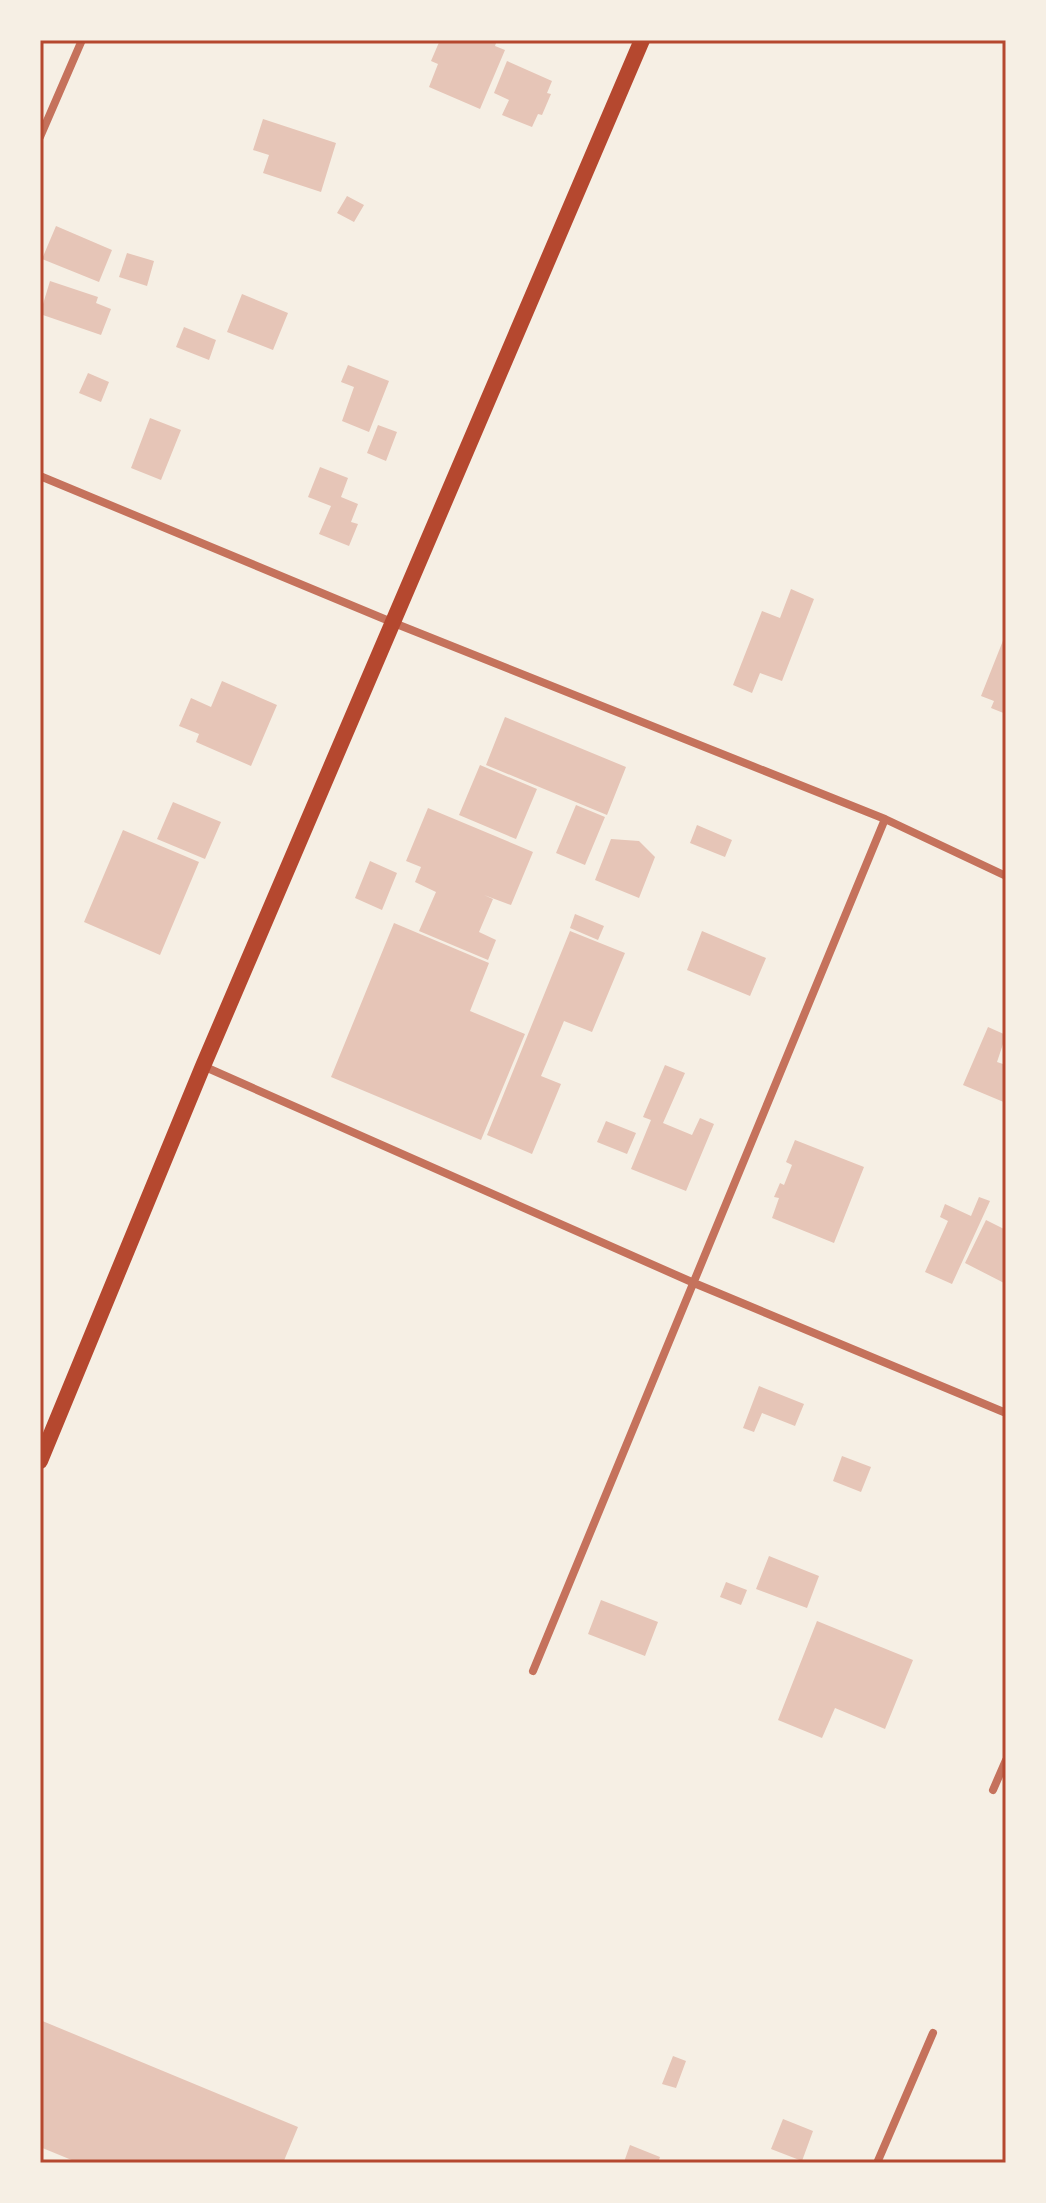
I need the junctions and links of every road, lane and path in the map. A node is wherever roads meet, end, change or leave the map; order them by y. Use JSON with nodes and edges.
{"nodes":[{"id":1,"x":82,"y":40,"type":"edge"},
{"id":2,"x":642,"y":40,"type":"edge"},
{"id":3,"x":40,"y":137,"type":"edge"},
{"id":4,"x":40,"y":476,"type":"edge"},
{"id":5,"x":394,"y":623,"type":"junction"},
{"id":6,"x":885,"y":819,"type":"junction"},
{"id":7,"x":1006,"y":876,"type":"edge"},
{"id":8,"x":203,"y":1066,"type":"junction"},
{"id":9,"x":694,"y":1283,"type":"junction"},
{"id":10,"x":1006,"y":1413,"type":"edge"},
{"id":11,"x":40,"y":1461,"type":"edge"},
{"id":12,"x":533,"y":1671,"type":"dead end"},
{"id":13,"x":1006,"y":1760,"type":"edge"},
{"id":14,"x":993,"y":1790,"type":"dead end"},
{"id":15,"x":933,"y":2033,"type":"dead end"},
{"id":16,"x":877,"y":2163,"type":"edge"}],
"edges":[{"from":1,"to":3,"type":"street"},
{"from":2,"to":5,"type":"main road"},
{"from":4,"to":5,"type":"street"},
{"from":5,"to":6,"type":"street"},
{"from":5,"to":8,"type":"main road"},
{"from":6,"to":7,"type":"street"},
{"from":6,"to":9,"type":"street"},
{"from":8,"to":9,"type":"street"},
{"from":8,"to":11,"type":"main road"},
{"from":9,"to":10,"type":"street"},
{"from":9,"to":12,"type":"street"},
{"from":13,"to":14,"type":"street"},
{"from":15,"to":16,"type":"street"}]}
